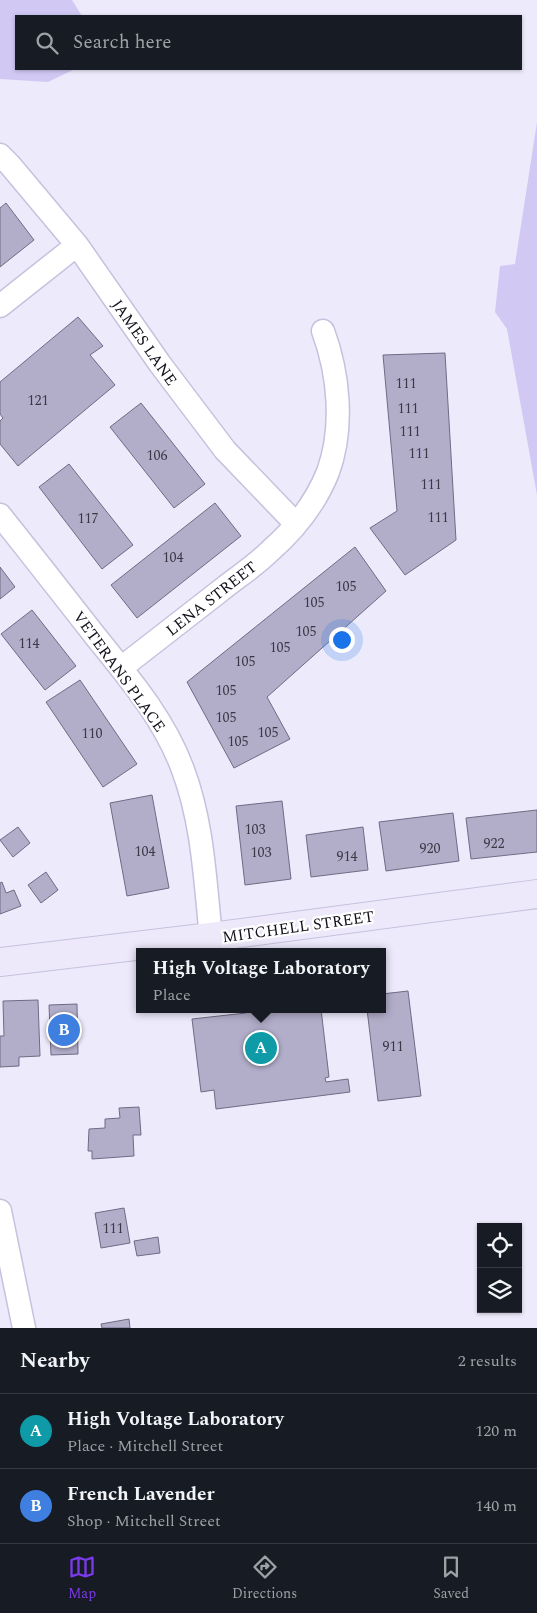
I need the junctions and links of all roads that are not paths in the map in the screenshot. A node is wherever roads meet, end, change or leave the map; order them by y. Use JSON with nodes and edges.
{"nodes":[{"id":1,"x":0,"y":155,"type":"edge"},
{"id":2,"x":77,"y":245,"type":"junction"},
{"id":3,"x":0,"y":306,"type":"edge"},
{"id":4,"x":323,"y":331,"type":"dead end"},
{"id":5,"x":0,"y":515,"type":"edge"},
{"id":6,"x":296,"y":524,"type":"junction"},
{"id":7,"x":121,"y":668,"type":"junction"},
{"id":8,"x":537,"y":894,"type":"edge"},
{"id":9,"x":211,"y":938,"type":"junction"},
{"id":10,"x":0,"y":962,"type":"edge"},
{"id":11,"x":0,"y":1211,"type":"edge"},
{"id":12,"x":24,"y":1328,"type":"edge"}],
"edges":[{"from":1,"to":2,"type":"street","name":"JAMES LANE"},
{"from":2,"to":3,"type":"street"},
{"from":2,"to":6,"type":"street","name":"JAMES LANE"},
{"from":4,"to":6,"type":"street","name":"LENA STREET"},
{"from":5,"to":7,"type":"street","name":"VETERANS PLACE"},
{"from":6,"to":7,"type":"street","name":"LENA STREET"},
{"from":7,"to":9,"type":"street","name":"VETERANS PLACE"},
{"from":8,"to":9,"type":"street","name":"MITCHELL STREET"},
{"from":9,"to":10,"type":"street","name":"MITCHELL STREET"},
{"from":11,"to":12,"type":"street"}]}
